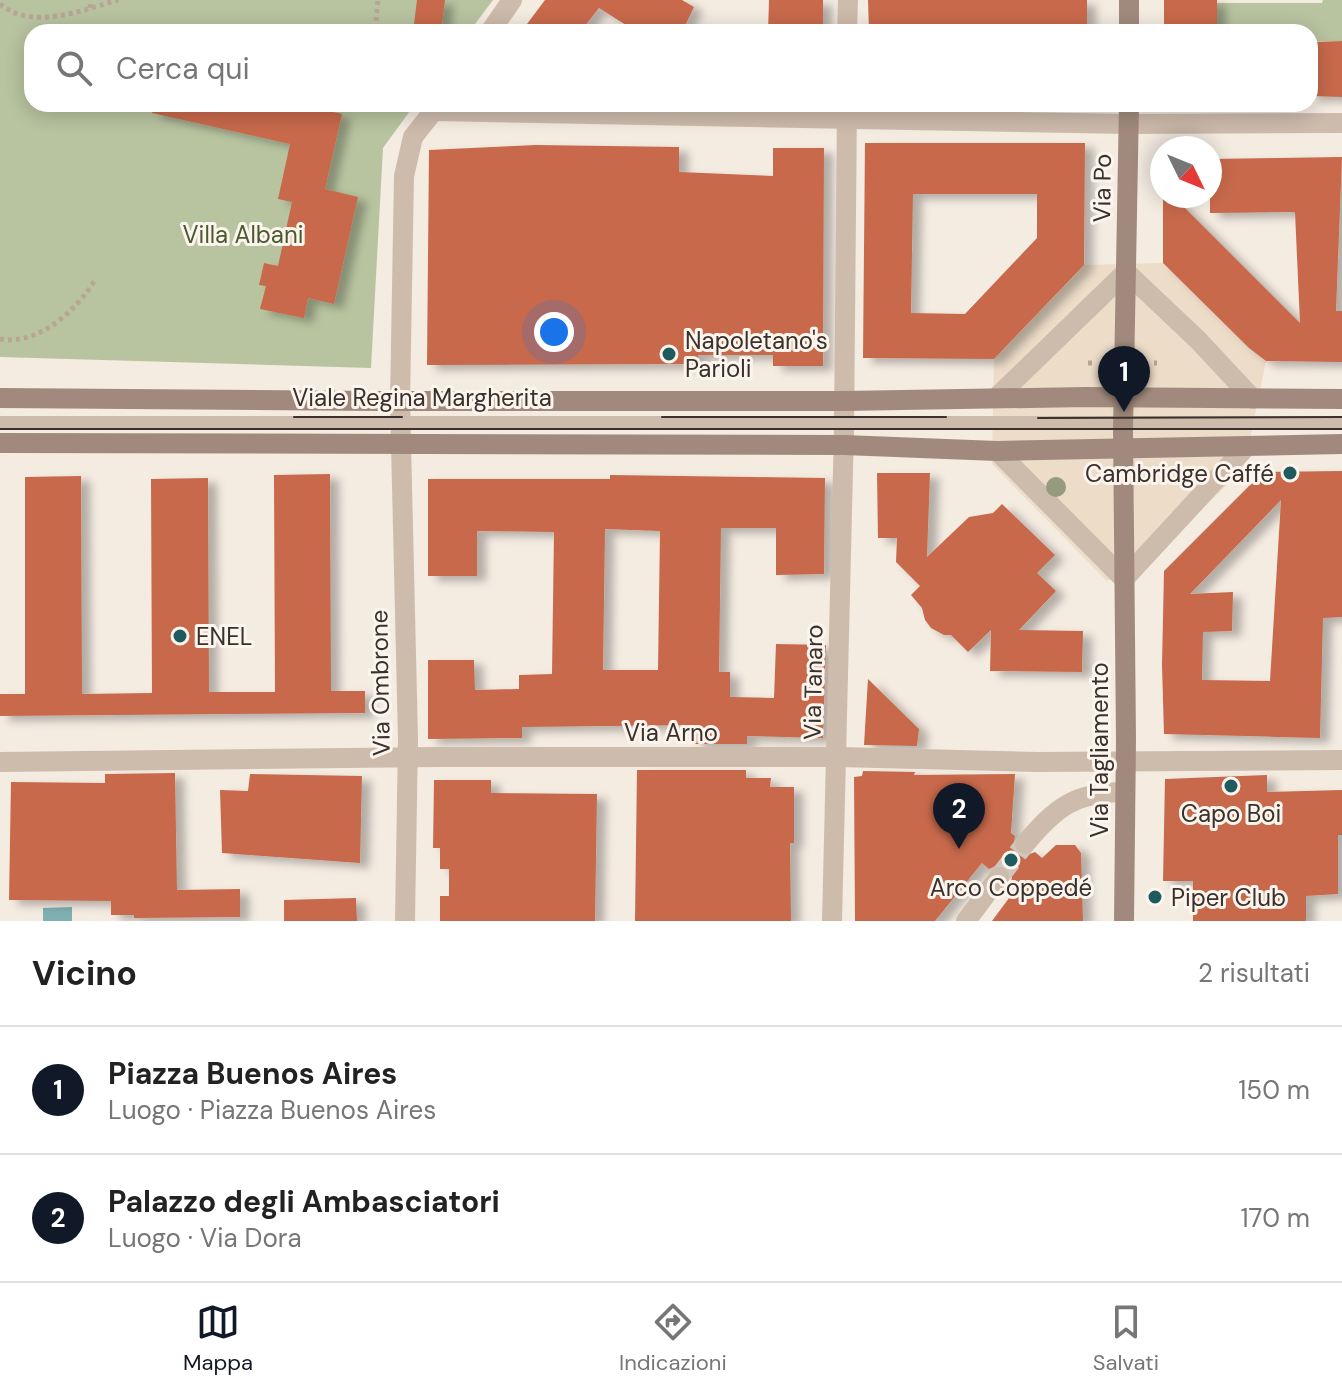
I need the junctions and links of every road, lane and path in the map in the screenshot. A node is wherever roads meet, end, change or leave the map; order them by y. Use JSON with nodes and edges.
{"nodes":[{"id":1,"x":91,"y":0,"type":"edge"},
{"id":2,"x":118,"y":0,"type":"edge"},
{"id":3,"x":378,"y":0,"type":"edge"},
{"id":4,"x":512,"y":0,"type":"edge"},
{"id":5,"x":848,"y":0,"type":"edge"},
{"id":6,"x":1129,"y":0,"type":"edge"},
{"id":7,"x":0,"y":4,"type":"edge"},
{"id":8,"x":90,"y":8,"type":"junction"},
{"id":9,"x":376,"y":21,"type":"dead end"},
{"id":10,"x":496,"y":24,"type":"edge"},
{"id":11,"x":847,"y":24,"type":"edge"},
{"id":12,"x":1129,"y":24,"type":"edge"},
{"id":13,"x":434,"y":112,"type":"edge"},
{"id":14,"x":847,"y":112,"type":"edge"},
{"id":15,"x":1129,"y":114,"type":"edge"},
{"id":16,"x":1342,"y":123,"type":"edge"},
{"id":17,"x":1126,"y":272,"type":"junction"},
{"id":18,"x":95,"y":280,"type":"dead end"},
{"id":19,"x":0,"y":339,"type":"edge"},
{"id":20,"x":1124,"y":397,"type":"junction"},
{"id":21,"x":0,"y":398,"type":"edge"},
{"id":22,"x":996,"y":398,"type":"junction"},
{"id":23,"x":1253,"y":399,"type":"junction"},
{"id":24,"x":1342,"y":399,"type":"edge"},
{"id":25,"x":844,"y":401,"type":"junction"},
{"id":26,"x":401,"y":412,"type":"junction"},
{"id":27,"x":1124,"y":422,"type":"junction"},
{"id":28,"x":0,"y":423,"type":"edge"},
{"id":29,"x":844,"y":423,"type":"junction"},
{"id":30,"x":1342,"y":423,"type":"edge"},
{"id":31,"x":0,"y":443,"type":"edge"},
{"id":32,"x":403,"y":443,"type":"junction"},
{"id":33,"x":1342,"y":444,"type":"edge"},
{"id":34,"x":844,"y":445,"type":"junction"},
{"id":35,"x":1247,"y":446,"type":"junction"},
{"id":36,"x":1123,"y":450,"type":"junction"},
{"id":37,"x":997,"y":451,"type":"junction"},
{"id":38,"x":1124,"y":579,"type":"junction"},
{"id":39,"x":407,"y":757,"type":"junction"},
{"id":40,"x":838,"y":757,"type":"junction"},
{"id":41,"x":1342,"y":760,"type":"edge"},
{"id":42,"x":0,"y":762,"type":"edge"},
{"id":43,"x":1126,"y":762,"type":"junction"},
{"id":44,"x":1125,"y":792,"type":"junction"},
{"id":45,"x":1025,"y":844,"type":"tunnel mouth"},
{"id":46,"x":999,"y":877,"type":"tunnel mouth"},
{"id":47,"x":405,"y":921,"type":"edge"},
{"id":48,"x":832,"y":921,"type":"edge"},
{"id":49,"x":966,"y":921,"type":"edge"},
{"id":50,"x":1124,"y":921,"type":"edge"}],
"edges":[{"from":1,"to":8,"type":"path"},
{"from":2,"to":8,"type":"path"},
{"from":3,"to":9,"type":"path"},
{"from":4,"to":10,"type":"street"},
{"from":5,"to":11,"type":"street"},
{"from":6,"to":12,"type":"main road"},
{"from":7,"to":8,"type":"path"},
{"from":13,"to":26,"type":"street","name":"Via Ombrone"},
{"from":14,"to":15,"type":"street"},
{"from":14,"to":25,"type":"street"},
{"from":15,"to":16,"type":"street"},
{"from":15,"to":17,"type":"main road","name":"Via Po"},
{"from":17,"to":20,"type":"main road","name":"Via Po"},
{"from":17,"to":22,"type":"street"},
{"from":17,"to":23,"type":"street"},
{"from":18,"to":19,"type":"path"},
{"from":20,"to":22,"type":"main road","name":"Viale Regina Margherita"},
{"from":20,"to":23,"type":"main road","name":"Viale Regina Margherita"},
{"from":20,"to":27,"type":"main road","name":"Via Po"},
{"from":21,"to":26,"type":"main road","name":"Viale Regina Margherita"},
{"from":22,"to":25,"type":"main road","name":"Viale Regina Margherita"},
{"from":23,"to":24,"type":"main road","name":"Viale Regina Margherita"},
{"from":25,"to":26,"type":"main road","name":"Viale Regina Margherita"},
{"from":25,"to":29,"type":"street"},
{"from":26,"to":28,"type":"lane","name":"Viale Regina Margherita"},
{"from":26,"to":29,"type":"lane","name":"Viale Regina Margherita"},
{"from":26,"to":32,"type":"street","name":"Via Ombrone"},
{"from":27,"to":29,"type":"lane","name":"Viale Regina Margherita"},
{"from":27,"to":30,"type":"lane","name":"Viale Regina Margherita"},
{"from":27,"to":36,"type":"main road","name":"Via Tagliamento"},
{"from":29,"to":34,"type":"street"},
{"from":31,"to":32,"type":"main road","name":"Viale Regina Margherita"},
{"from":32,"to":34,"type":"main road","name":"Viale Regina Margherita"},
{"from":32,"to":39,"type":"street","name":"Via Ombrone"},
{"from":33,"to":35,"type":"main road","name":"Viale Regina Margherita"},
{"from":34,"to":37,"type":"main road","name":"Viale Regina Margherita"},
{"from":34,"to":40,"type":"street","name":"Via Tanaro"},
{"from":35,"to":36,"type":"main road","name":"Viale Regina Margherita"},
{"from":35,"to":38,"type":"street"},
{"from":36,"to":37,"type":"main road","name":"Viale Regina Margherita"},
{"from":36,"to":38,"type":"main road","name":"Via Tagliamento"},
{"from":37,"to":38,"type":"street"},
{"from":38,"to":43,"type":"main road","name":"Via Tagliamento"},
{"from":39,"to":40,"type":"street","name":"Via Arno"},
{"from":39,"to":42,"type":"street","name":"Via Arno"},
{"from":39,"to":47,"type":"street","name":"Via Ombrone"},
{"from":40,"to":43,"type":"street","name":"Via Arno"},
{"from":40,"to":48,"type":"street","name":"Via Tanaro"},
{"from":41,"to":43,"type":"street","name":"Via Arno"},
{"from":43,"to":44,"type":"main road","name":"Via Tagliamento"},
{"from":44,"to":45,"type":"street"},
{"from":44,"to":50,"type":"main road","name":"Via Tagliamento"},
{"from":46,"to":49,"type":"street"}]}
